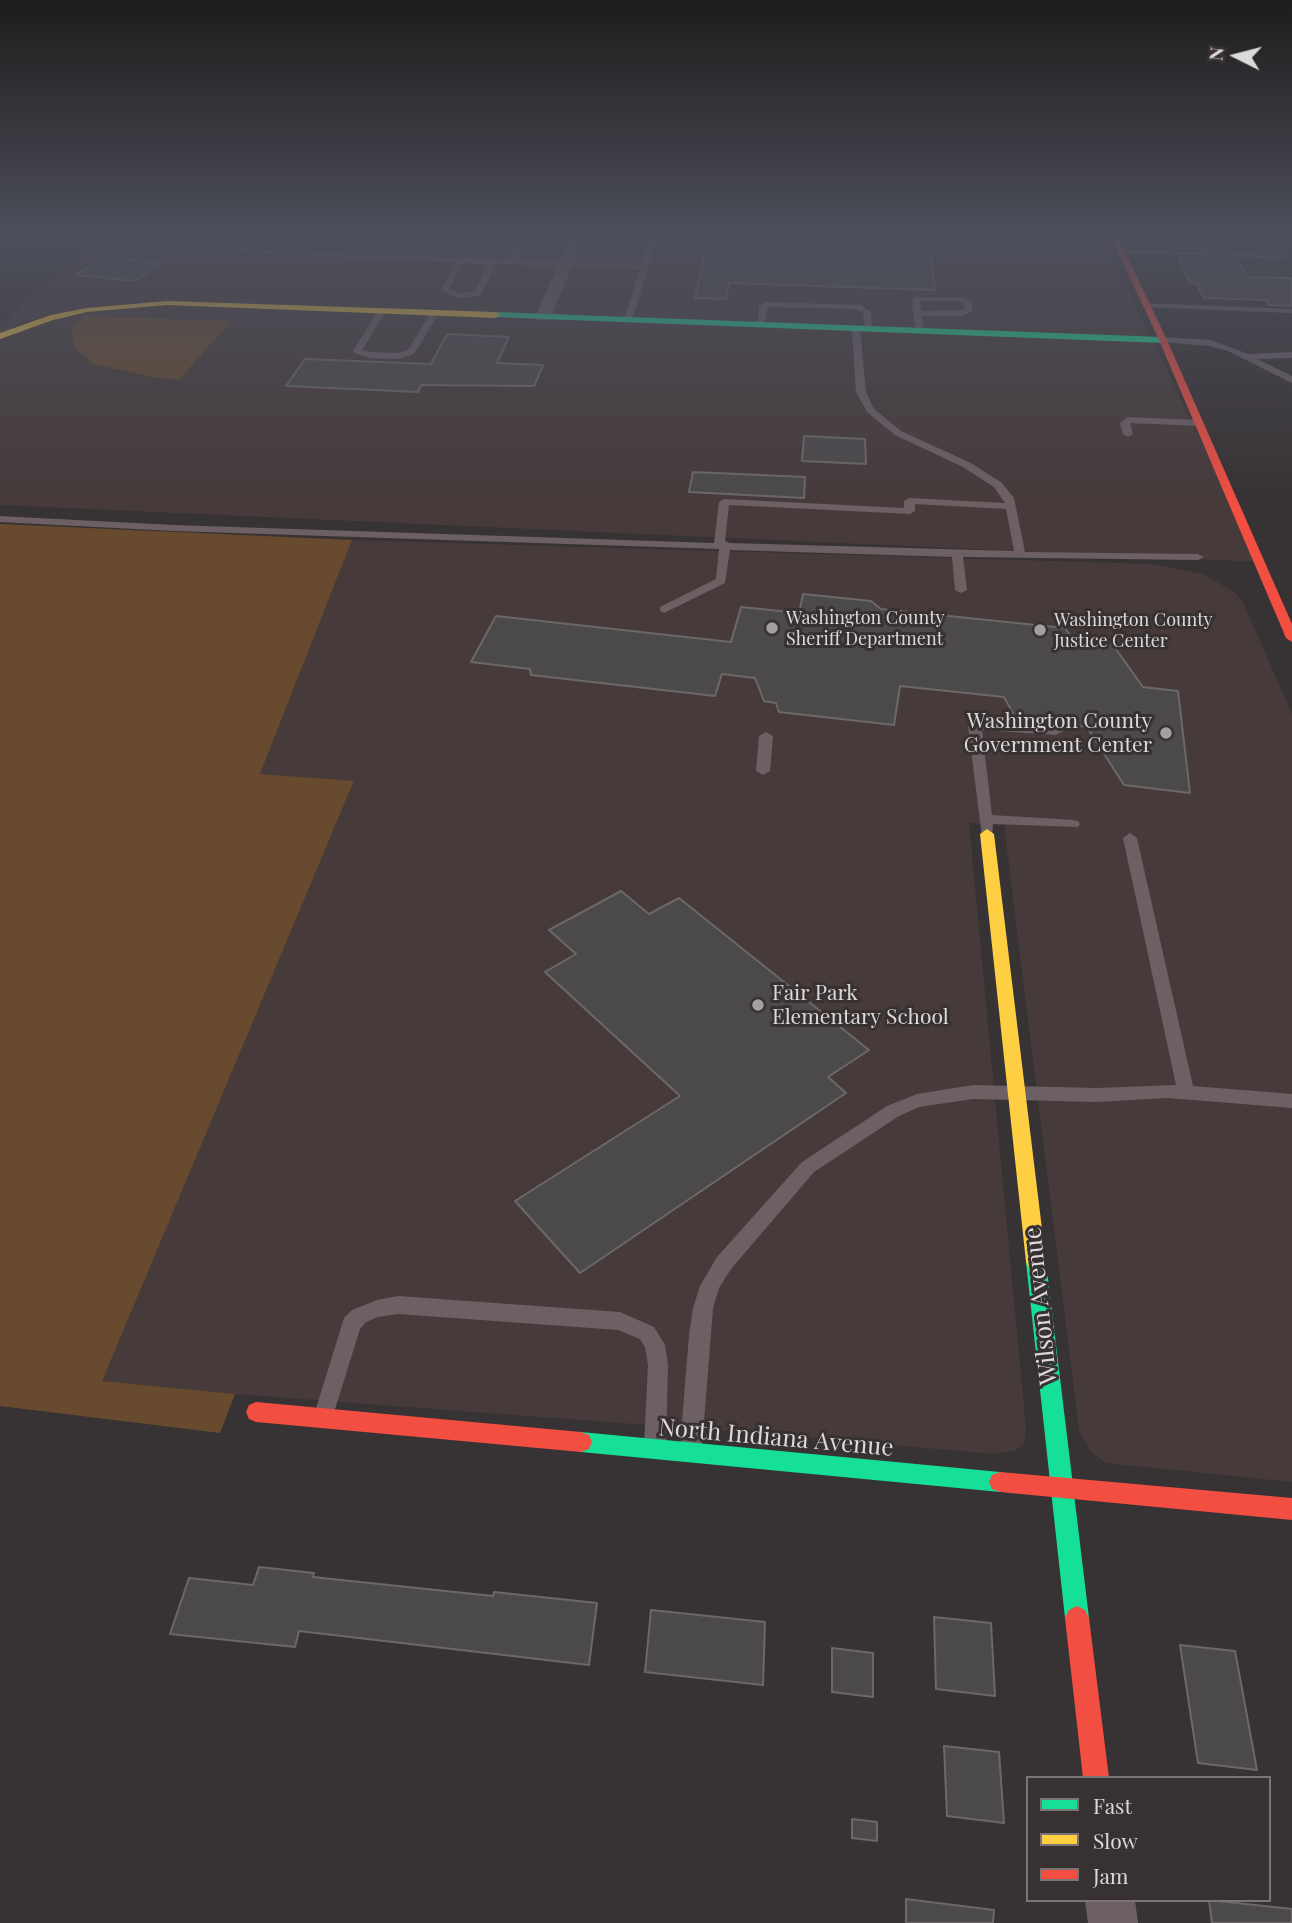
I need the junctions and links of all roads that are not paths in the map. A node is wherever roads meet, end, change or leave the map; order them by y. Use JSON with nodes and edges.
{"nodes":[{"id":1,"x":32,"y":325,"type":"edge"},
{"id":2,"x":373,"y":325,"type":"edge"},
{"id":3,"x":428,"y":325,"type":"edge"},
{"id":4,"x":753,"y":325,"type":"edge"},
{"id":5,"x":919,"y":325,"type":"edge"},
{"id":6,"x":1156,"y":325,"type":"edge"},
{"id":7,"x":862,"y":329,"type":"junction"},
{"id":8,"x":920,"y":331,"type":"junction"},
{"id":9,"x":0,"y":336,"type":"edge"},
{"id":10,"x":1163,"y":340,"type":"junction"},
{"id":11,"x":1292,"y":355,"type":"edge"},
{"id":12,"x":1248,"y":357,"type":"junction"},
{"id":13,"x":1292,"y":380,"type":"edge"},
{"id":14,"x":1199,"y":423,"type":"junction"},
{"id":15,"x":1128,"y":434,"type":"dead end"},
{"id":16,"x":1010,"y":506,"type":"junction"},
{"id":17,"x":0,"y":519,"type":"edge"},
{"id":18,"x":722,"y":544,"type":"junction"},
{"id":19,"x":957,"y":554,"type":"junction"},
{"id":20,"x":1020,"y":555,"type":"junction"},
{"id":21,"x":1198,"y":557,"type":"dead end"},
{"id":22,"x":961,"y":590,"type":"dead end"},
{"id":23,"x":664,"y":609,"type":"dead end"},
{"id":24,"x":1290,"y":629,"type":"edge"},
{"id":25,"x":1056,"y":731,"type":"dead end"},
{"id":26,"x":766,"y":736,"type":"dead end"},
{"id":27,"x":763,"y":771,"type":"dead end"},
{"id":28,"x":1073,"y":824,"type":"dead end"},
{"id":29,"x":987,"y":826,"type":"junction"},
{"id":30,"x":1130,"y":838,"type":"dead end"},
{"id":31,"x":1016,"y":1091,"type":"junction"},
{"id":32,"x":1186,"y":1092,"type":"junction"},
{"id":33,"x":1292,"y":1101,"type":"edge"},
{"id":34,"x":256,"y":1412,"type":"dead end"},
{"id":35,"x":323,"y":1418,"type":"junction"},
{"id":36,"x":654,"y":1450,"type":"junction"},
{"id":37,"x":691,"y":1453,"type":"junction"},
{"id":38,"x":1061,"y":1487,"type":"junction"},
{"id":39,"x":1292,"y":1508,"type":"edge"},
{"id":40,"x":1096,"y":1776,"type":"edge"},
{"id":41,"x":1111,"y":1902,"type":"edge"},
{"id":42,"x":1113,"y":1923,"type":"edge"}],
"edges":[{"from":1,"to":9,"type":"street"},
{"from":2,"to":3,"type":"lane"},
{"from":4,"to":7,"type":"street"},
{"from":5,"to":8,"type":"lane"},
{"from":6,"to":10,"type":"street"},
{"from":7,"to":8,"type":"street"},
{"from":7,"to":16,"type":"lane"},
{"from":8,"to":10,"type":"street"},
{"from":10,"to":12,"type":"lane"},
{"from":10,"to":14,"type":"street"},
{"from":11,"to":12,"type":"lane"},
{"from":12,"to":13,"type":"lane"},
{"from":14,"to":15,"type":"lane"},
{"from":14,"to":24,"type":"street"},
{"from":16,"to":18,"type":"lane"},
{"from":16,"to":20,"type":"lane"},
{"from":17,"to":18,"type":"lane"},
{"from":18,"to":19,"type":"lane"},
{"from":18,"to":23,"type":"lane"},
{"from":19,"to":20,"type":"lane"},
{"from":19,"to":22,"type":"lane"},
{"from":20,"to":21,"type":"lane"},
{"from":25,"to":29,"type":"lane"},
{"from":26,"to":27,"type":"lane"},
{"from":28,"to":29,"type":"lane"},
{"from":29,"to":31,"type":"street","name":"Wilson Avenue"},
{"from":30,"to":32,"type":"lane"},
{"from":31,"to":32,"type":"lane"},
{"from":31,"to":37,"type":"lane"},
{"from":31,"to":38,"type":"street","name":"Wilson Avenue"},
{"from":32,"to":33,"type":"lane"},
{"from":34,"to":35,"type":"street","name":"North Indiana Avenue"},
{"from":35,"to":36,"type":"street","name":"North Indiana Avenue"},
{"from":35,"to":36,"type":"lane"},
{"from":36,"to":37,"type":"street","name":"North Indiana Avenue"},
{"from":37,"to":38,"type":"street","name":"North Indiana Avenue"},
{"from":38,"to":39,"type":"street","name":"North Indiana Avenue"},
{"from":38,"to":40,"type":"street","name":"Wilson Avenue"},
{"from":41,"to":42,"type":"street"}]}
